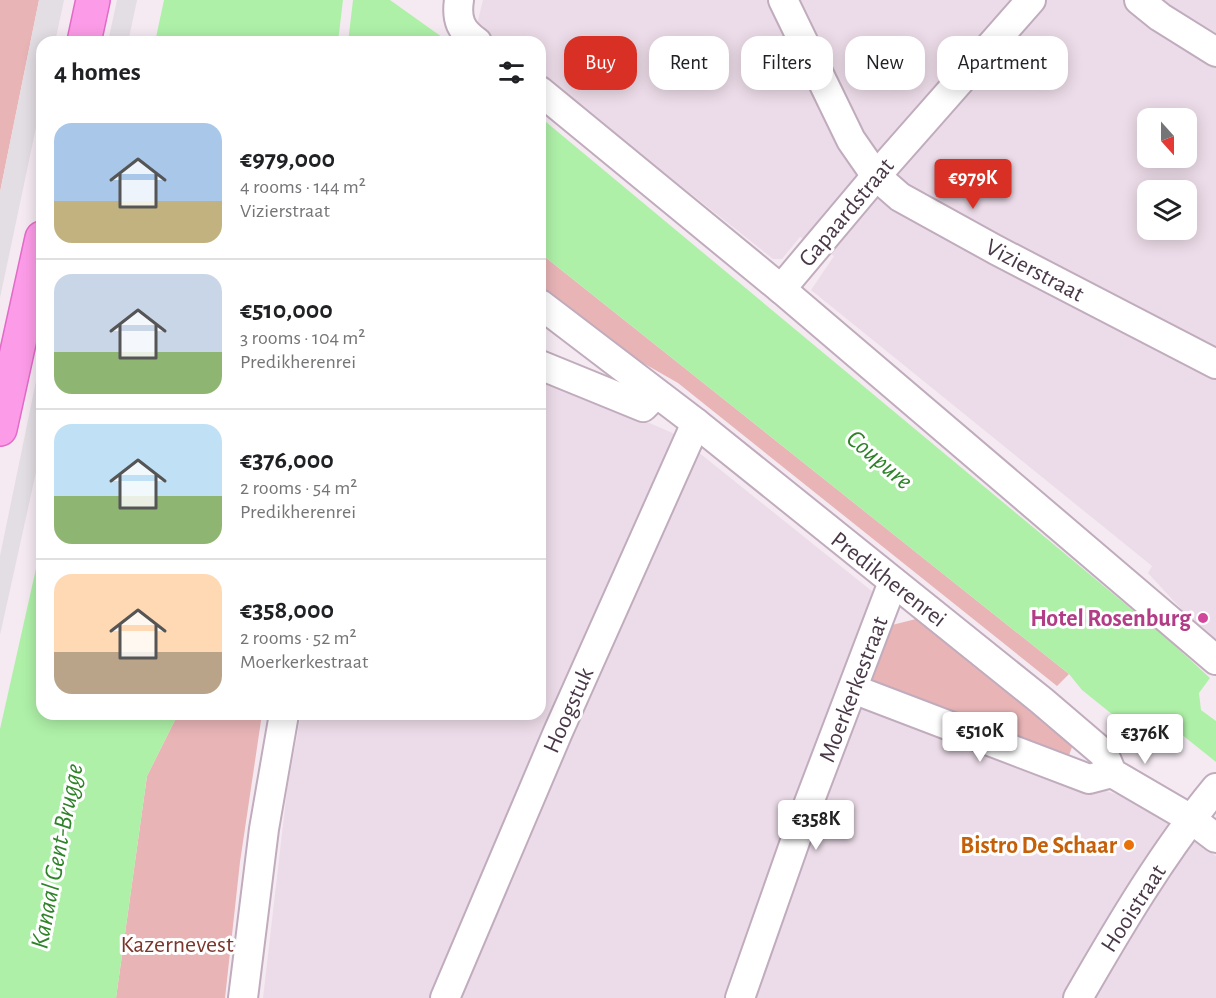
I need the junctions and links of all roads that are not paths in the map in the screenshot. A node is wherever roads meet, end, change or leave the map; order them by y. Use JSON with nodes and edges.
{"nodes":[{"id":1,"x":93,"y":0,"type":"edge"},
{"id":2,"x":783,"y":0,"type":"edge"},
{"id":3,"x":1031,"y":0,"type":"edge"},
{"id":4,"x":1138,"y":0,"type":"edge"},
{"id":5,"x":459,"y":10,"type":"edge"},
{"id":6,"x":85,"y":36,"type":"edge"},
{"id":7,"x":468,"y":36,"type":"edge"},
{"id":8,"x":1216,"y":52,"type":"edge"},
{"id":9,"x":546,"y":96,"type":"edge"},
{"id":10,"x":876,"y":176,"type":"junction"},
{"id":11,"x":36,"y":265,"type":"edge"},
{"id":12,"x":781,"y":289,"type":"junction"},
{"id":13,"x":546,"y":309,"type":"edge"},
{"id":14,"x":1216,"y":364,"type":"edge"},
{"id":15,"x":546,"y":367,"type":"edge"},
{"id":16,"x":656,"y":394,"type":"junction"},
{"id":17,"x":696,"y":423,"type":"junction"},
{"id":18,"x":0,"y":429,"type":"edge"},
{"id":19,"x":893,"y":582,"type":"junction"},
{"id":20,"x":1216,"y":660,"type":"edge"},
{"id":21,"x":853,"y":689,"type":"junction"},
{"id":22,"x":283,"y":720,"type":"edge"},
{"id":23,"x":1112,"y":773,"type":"junction"},
{"id":24,"x":1216,"y":788,"type":"edge"},
{"id":25,"x":1191,"y":819,"type":"junction"},
{"id":26,"x":1216,"y":838,"type":"edge"},
{"id":27,"x":243,"y":998,"type":"edge"},
{"id":28,"x":445,"y":998,"type":"edge"},
{"id":29,"x":740,"y":998,"type":"edge"},
{"id":30,"x":1078,"y":998,"type":"edge"}],
"edges":[{"from":1,"to":6,"type":"main road"},
{"from":2,"to":10,"type":"street","name":"Vizierstraat"},
{"from":3,"to":10,"type":"street","name":"Gapaardstraat"},
{"from":4,"to":8,"type":"street"},
{"from":5,"to":7,"type":"street"},
{"from":9,"to":12,"type":"street"},
{"from":10,"to":12,"type":"street","name":"Gapaardstraat"},
{"from":10,"to":14,"type":"street","name":"Vizierstraat"},
{"from":11,"to":18,"type":"main road"},
{"from":12,"to":20,"type":"street"},
{"from":13,"to":16,"type":"street","name":"Predikherenrei"},
{"from":15,"to":16,"type":"street"},
{"from":16,"to":17,"type":"street","name":"Predikherenrei"},
{"from":17,"to":19,"type":"street","name":"Predikherenrei"},
{"from":17,"to":28,"type":"street","name":"Hoogstuk"},
{"from":19,"to":21,"type":"street","name":"Moerkerkestraat"},
{"from":19,"to":23,"type":"street","name":"Predikherenrei"},
{"from":21,"to":23,"type":"street"},
{"from":21,"to":29,"type":"street","name":"Moerkerkestraat"},
{"from":22,"to":27,"type":"street"},
{"from":23,"to":25,"type":"street","name":"Predikherenrei"},
{"from":24,"to":25,"type":"street","name":"Hooistraat"},
{"from":25,"to":26,"type":"street","name":"Predikherenrei"},
{"from":25,"to":30,"type":"street","name":"Hooistraat"}]}
